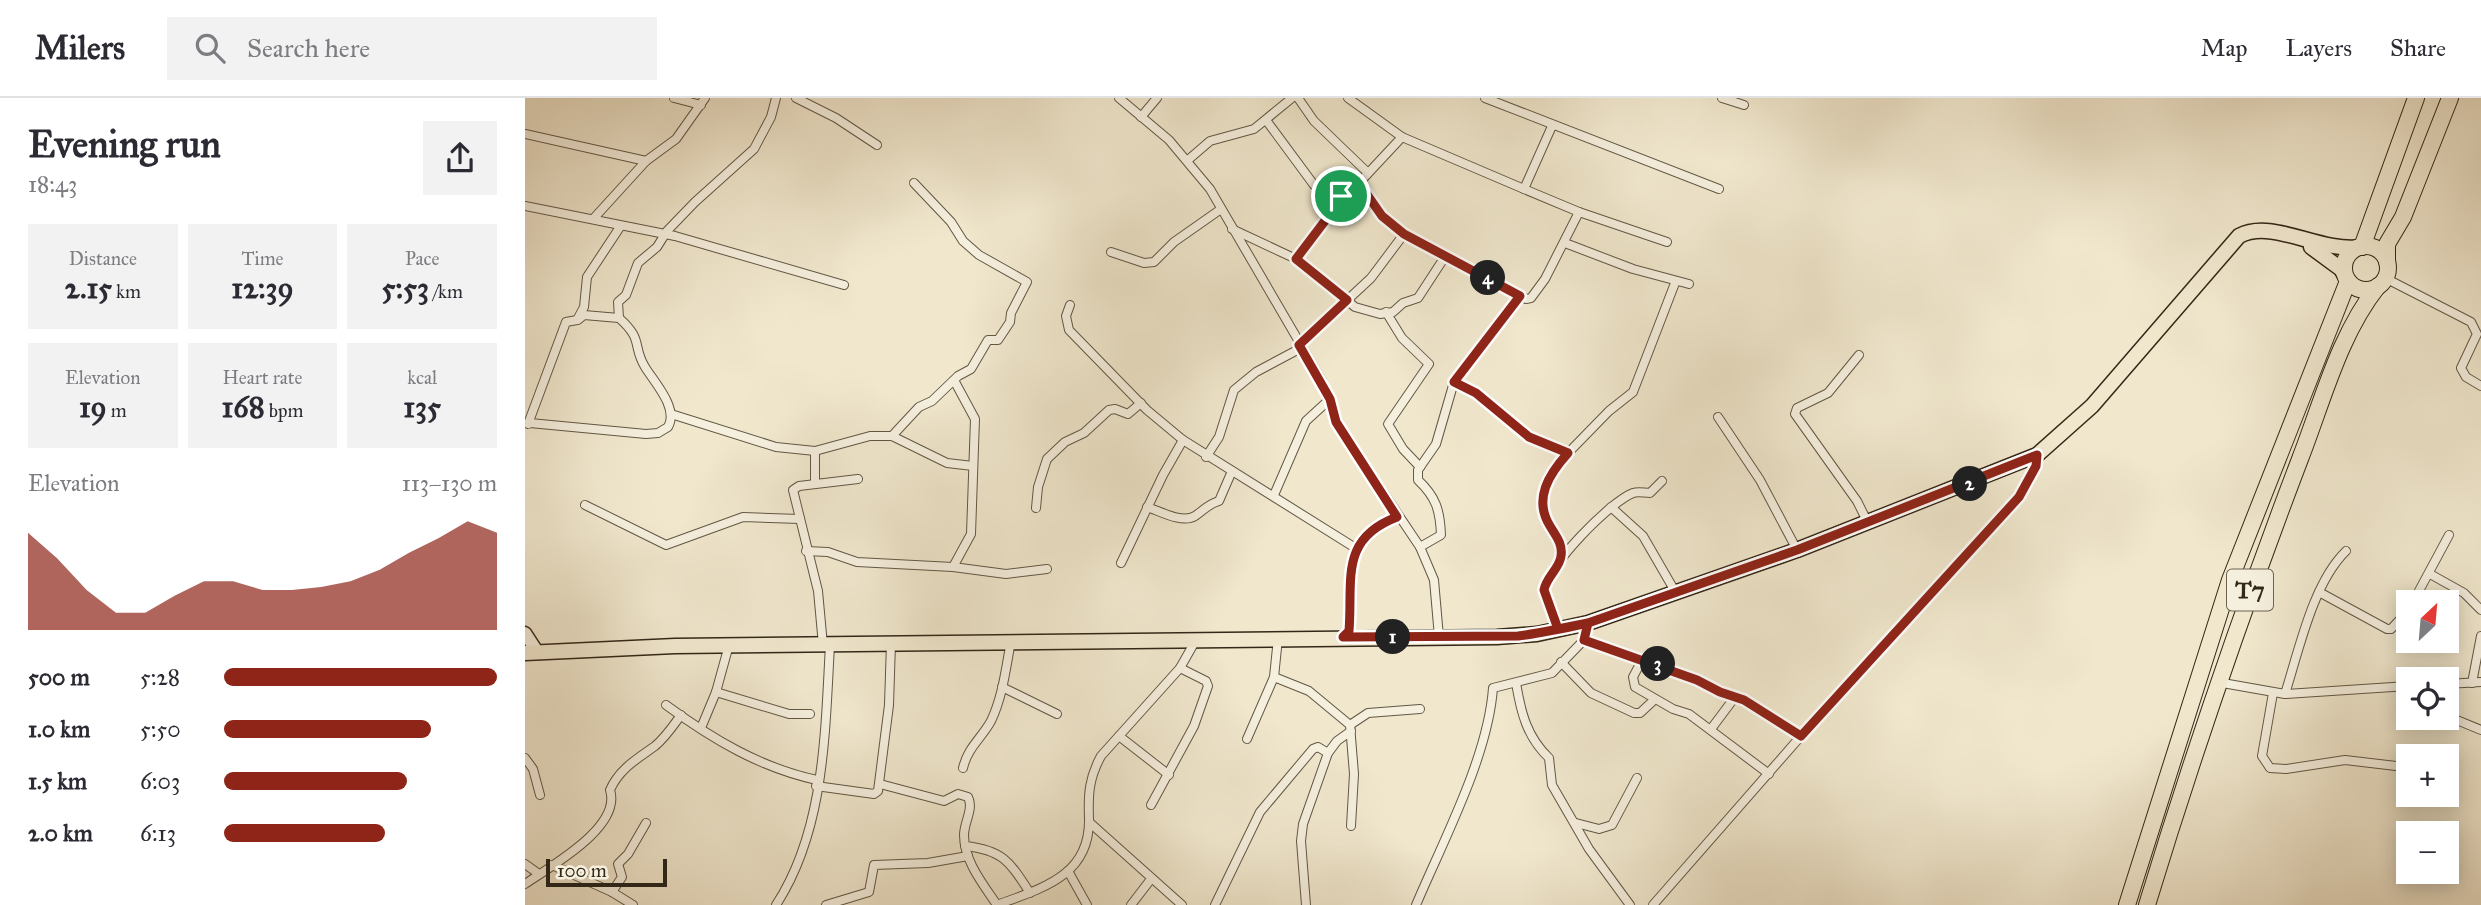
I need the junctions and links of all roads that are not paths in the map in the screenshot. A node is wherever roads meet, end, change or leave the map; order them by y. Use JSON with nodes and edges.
{"nodes":[{"id":1,"x":674,"y":98,"type":"edge"},
{"id":2,"x":776,"y":98,"type":"edge"},
{"id":3,"x":796,"y":98,"type":"edge"},
{"id":4,"x":1119,"y":98,"type":"edge"},
{"id":5,"x":1157,"y":98,"type":"edge"},
{"id":6,"x":1292,"y":98,"type":"edge"},
{"id":7,"x":1298,"y":98,"type":"edge"},
{"id":8,"x":1348,"y":98,"type":"edge"},
{"id":9,"x":1485,"y":98,"type":"edge"},
{"id":10,"x":1722,"y":98,"type":"edge"},
{"id":11,"x":2416,"y":98,"type":"edge"},
{"id":12,"x":2450,"y":98,"type":"edge"},
{"id":13,"x":703,"y":101,"type":"edge"},
{"id":14,"x":1744,"y":105,"type":"dead end"},
{"id":15,"x":1141,"y":117,"type":"junction"},
{"id":16,"x":1266,"y":120,"type":"junction"},
{"id":17,"x":1552,"y":126,"type":"junction"},
{"id":18,"x":525,"y":134,"type":"edge"},
{"id":19,"x":1402,"y":137,"type":"junction"},
{"id":20,"x":877,"y":145,"type":"dead end"},
{"id":21,"x":1188,"y":160,"type":"junction"},
{"id":22,"x":646,"y":161,"type":"junction"},
{"id":23,"x":1368,"y":173,"type":"junction"},
{"id":24,"x":913,"y":183,"type":"dead end"},
{"id":25,"x":1359,"y":183,"type":"junction"},
{"id":26,"x":1524,"y":189,"type":"junction"},
{"id":27,"x":1719,"y":189,"type":"dead end"},
{"id":28,"x":1341,"y":196,"type":"junction"},
{"id":29,"x":525,"y":206,"type":"edge"},
{"id":30,"x":1221,"y":209,"type":"junction"},
{"id":31,"x":1579,"y":212,"type":"junction"},
{"id":32,"x":594,"y":218,"type":"junction"},
{"id":33,"x":620,"y":227,"type":"junction"},
{"id":34,"x":1232,"y":229,"type":"junction"},
{"id":35,"x":1404,"y":234,"type":"junction"},
{"id":36,"x":663,"y":235,"type":"junction"},
{"id":37,"x":2303,"y":241,"type":"junction"},
{"id":38,"x":1565,"y":243,"type":"junction"},
{"id":39,"x":1667,"y":243,"type":"dead end"},
{"id":40,"x":2362,"y":247,"type":"junction"},
{"id":41,"x":1111,"y":252,"type":"dead end"},
{"id":42,"x":1446,"y":255,"type":"junction"},
{"id":43,"x":1296,"y":259,"type":"junction"},
{"id":44,"x":2384,"y":274,"type":"junction"},
{"id":45,"x":2348,"y":281,"type":"junction"},
{"id":46,"x":1675,"y":283,"type":"junction"},
{"id":47,"x":1689,"y":284,"type":"dead end"},
{"id":48,"x":844,"y":285,"type":"dead end"},
{"id":49,"x":1520,"y":296,"type":"junction"},
{"id":50,"x":1347,"y":300,"type":"junction"},
{"id":51,"x":1070,"y":305,"type":"dead end"},
{"id":52,"x":1386,"y":312,"type":"junction"},
{"id":53,"x":619,"y":318,"type":"junction"},
{"id":54,"x":577,"y":320,"type":"junction"},
{"id":55,"x":1300,"y":347,"type":"junction"},
{"id":56,"x":1859,"y":355,"type":"dead end"},
{"id":57,"x":955,"y":382,"type":"junction"},
{"id":58,"x":1454,"y":382,"type":"junction"},
{"id":59,"x":2481,"y":386,"type":"edge"},
{"id":60,"x":1330,"y":399,"type":"junction"},
{"id":61,"x":1141,"y":403,"type":"junction"},
{"id":62,"x":671,"y":414,"type":"junction"},
{"id":63,"x":1718,"y":417,"type":"dead end"},
{"id":64,"x":527,"y":424,"type":"edge"},
{"id":65,"x":892,"y":436,"type":"junction"},
{"id":66,"x":1183,"y":440,"type":"junction"},
{"id":67,"x":815,"y":452,"type":"junction"},
{"id":68,"x":1568,"y":453,"type":"junction"},
{"id":69,"x":2037,"y":455,"type":"junction"},
{"id":70,"x":1206,"y":457,"type":"junction"},
{"id":71,"x":973,"y":466,"type":"junction"},
{"id":72,"x":1420,"y":467,"type":"junction"},
{"id":73,"x":1233,"y":471,"type":"junction"},
{"id":74,"x":858,"y":479,"type":"dead end"},
{"id":75,"x":1662,"y":481,"type":"dead end"},
{"id":76,"x":814,"y":483,"type":"junction"},
{"id":77,"x":1274,"y":495,"type":"junction"},
{"id":78,"x":585,"y":505,"type":"dead end"},
{"id":79,"x":1147,"y":507,"type":"junction"},
{"id":80,"x":1611,"y":507,"type":"junction"},
{"id":81,"x":1037,"y":508,"type":"dead end"},
{"id":82,"x":1397,"y":517,"type":"junction"},
{"id":83,"x":800,"y":519,"type":"junction"},
{"id":84,"x":1868,"y":523,"type":"junction"},
{"id":85,"x":2449,"y":535,"type":"dead end"},
{"id":86,"x":1420,"y":547,"type":"junction"},
{"id":87,"x":1357,"y":549,"type":"junction"},
{"id":88,"x":1797,"y":550,"type":"junction"},
{"id":89,"x":806,"y":551,"type":"junction"},
{"id":90,"x":2346,"y":551,"type":"dead end"},
{"id":91,"x":1561,"y":558,"type":"junction"},
{"id":92,"x":1121,"y":563,"type":"dead end"},
{"id":93,"x":953,"y":567,"type":"junction"},
{"id":94,"x":1047,"y":569,"type":"dead end"},
{"id":95,"x":2430,"y":574,"type":"junction"},
{"id":96,"x":2420,"y":590,"type":"edge"},
{"id":97,"x":2319,"y":592,"type":"junction"},
{"id":98,"x":1675,"y":593,"type":"junction"},
{"id":99,"x":2481,"y":610,"type":"edge"},
{"id":100,"x":1588,"y":623,"type":"junction"},
{"id":101,"x":2396,"y":624,"type":"edge"},
{"id":102,"x":1558,"y":629,"type":"junction"},
{"id":103,"x":525,"y":633,"type":"edge"},
{"id":104,"x":2481,"y":636,"type":"edge"},
{"id":105,"x":1343,"y":637,"type":"junction"},
{"id":106,"x":1439,"y":637,"type":"junction"},
{"id":107,"x":1197,"y":638,"type":"junction"},
{"id":108,"x":1278,"y":638,"type":"junction"},
{"id":109,"x":1584,"y":640,"type":"junction"},
{"id":110,"x":1011,"y":641,"type":"junction"},
{"id":111,"x":891,"y":643,"type":"junction"},
{"id":112,"x":729,"y":645,"type":"junction"},
{"id":113,"x":827,"y":645,"type":"junction"},
{"id":114,"x":532,"y":653,"type":"edge"},
{"id":115,"x":1642,"y":660,"type":"junction"},
{"id":116,"x":1561,"y":662,"type":"junction"},
{"id":117,"x":1180,"y":668,"type":"junction"},
{"id":118,"x":1274,"y":677,"type":"junction"},
{"id":119,"x":2217,"y":682,"type":"junction"},
{"id":120,"x":2477,"y":682,"type":"edge"},
{"id":121,"x":1515,"y":683,"type":"junction"},
{"id":122,"x":2459,"y":683,"type":"edge"},
{"id":123,"x":1002,"y":687,"type":"junction"},
{"id":124,"x":2396,"y":688,"type":"edge"},
{"id":125,"x":716,"y":692,"type":"junction"},
{"id":126,"x":2273,"y":693,"type":"junction"},
{"id":127,"x":2285,"y":694,"type":"junction"},
{"id":128,"x":1735,"y":697,"type":"junction"},
{"id":129,"x":1654,"y":700,"type":"junction"},
{"id":130,"x":666,"y":705,"type":"dead end"},
{"id":131,"x":1420,"y":709,"type":"dead end"},
{"id":132,"x":810,"y":713,"type":"dead end"},
{"id":133,"x":681,"y":715,"type":"junction"},
{"id":134,"x":1057,"y":715,"type":"dead end"},
{"id":135,"x":2459,"y":721,"type":"edge"},
{"id":136,"x":701,"y":728,"type":"junction"},
{"id":137,"x":1350,"y":728,"type":"junction"},
{"id":138,"x":1711,"y":729,"type":"junction"},
{"id":139,"x":2481,"y":730,"type":"edge"},
{"id":140,"x":1119,"y":736,"type":"junction"},
{"id":141,"x":1801,"y":736,"type":"junction"},
{"id":142,"x":1247,"y":739,"type":"dead end"},
{"id":143,"x":1328,"y":753,"type":"junction"},
{"id":144,"x":525,"y":758,"type":"edge"},
{"id":145,"x":2396,"y":766,"type":"dead end"},
{"id":146,"x":963,"y":768,"type":"dead end"},
{"id":147,"x":1769,"y":774,"type":"junction"},
{"id":148,"x":1169,"y":775,"type":"junction"},
{"id":149,"x":1637,"y":778,"type":"dead end"},
{"id":150,"x":817,"y":783,"type":"junction"},
{"id":151,"x":880,"y":784,"type":"junction"},
{"id":152,"x":540,"y":795,"type":"dead end"},
{"id":153,"x":1151,"y":805,"type":"dead end"},
{"id":154,"x":1089,"y":822,"type":"junction"},
{"id":155,"x":1576,"y":822,"type":"junction"},
{"id":156,"x":646,"y":823,"type":"dead end"},
{"id":157,"x":1351,"y":826,"type":"dead end"},
{"id":158,"x":965,"y":846,"type":"junction"},
{"id":159,"x":968,"y":856,"type":"junction"},
{"id":160,"x":525,"y":864,"type":"edge"},
{"id":161,"x":552,"y":865,"type":"junction"},
{"id":162,"x":1068,"y":872,"type":"junction"},
{"id":163,"x":539,"y":874,"type":"junction"},
{"id":164,"x":1151,"y":879,"type":"junction"},
{"id":165,"x":525,"y":884,"type":"edge"},
{"id":166,"x":612,"y":892,"type":"junction"},
{"id":167,"x":1030,"y":893,"type":"junction"},
{"id":168,"x":1010,"y":903,"type":"edge"},
{"id":169,"x":633,"y":905,"type":"edge"},
{"id":170,"x":776,"y":905,"type":"edge"},
{"id":171,"x":826,"y":905,"type":"edge"},
{"id":172,"x":997,"y":905,"type":"edge"},
{"id":173,"x":1087,"y":905,"type":"edge"},
{"id":174,"x":1131,"y":905,"type":"edge"},
{"id":175,"x":1182,"y":905,"type":"edge"},
{"id":176,"x":1215,"y":905,"type":"edge"},
{"id":177,"x":1305,"y":905,"type":"edge"},
{"id":178,"x":1416,"y":905,"type":"edge"},
{"id":179,"x":1630,"y":905,"type":"edge"},
{"id":180,"x":1653,"y":905,"type":"edge"},
{"id":181,"x":2127,"y":905,"type":"edge"},
{"id":182,"x":2147,"y":905,"type":"edge"}],
"edges":[{"from":1,"to":13,"type":"street"},
{"from":2,"to":36,"type":"street"},
{"from":3,"to":20,"type":"street"},
{"from":4,"to":15,"type":"street"},
{"from":5,"to":15,"type":"street"},
{"from":6,"to":16,"type":"street"},
{"from":7,"to":23,"type":"street"},
{"from":8,"to":19,"type":"street"},
{"from":9,"to":17,"type":"street"},
{"from":10,"to":14,"type":"street"},
{"from":11,"to":40,"type":"highway","number":"T7"},
{"from":12,"to":44,"type":"highway","number":"T7"},
{"from":13,"to":22,"type":"street"},
{"from":15,"to":21,"type":"street"},
{"from":16,"to":21,"type":"street"},
{"from":16,"to":28,"type":"street"},
{"from":17,"to":26,"type":"street"},
{"from":17,"to":27,"type":"street"},
{"from":18,"to":22,"type":"street"},
{"from":19,"to":23,"type":"street"},
{"from":19,"to":26,"type":"street"},
{"from":21,"to":30,"type":"street"},
{"from":22,"to":32,"type":"street"},
{"from":23,"to":25,"type":"street"},
{"from":24,"to":57,"type":"street"},
{"from":25,"to":28,"type":"street"},
{"from":25,"to":35,"type":"street"},
{"from":26,"to":31,"type":"street"},
{"from":28,"to":43,"type":"street"},
{"from":29,"to":32,"type":"street"},
{"from":30,"to":34,"type":"street"},
{"from":30,"to":41,"type":"street"},
{"from":31,"to":38,"type":"street"},
{"from":31,"to":39,"type":"street"},
{"from":32,"to":33,"type":"street"},
{"from":33,"to":36,"type":"street"},
{"from":33,"to":54,"type":"street"},
{"from":34,"to":43,"type":"street"},
{"from":34,"to":55,"type":"street"},
{"from":35,"to":42,"type":"street"},
{"from":35,"to":50,"type":"street"},
{"from":36,"to":48,"type":"street"},
{"from":36,"to":53,"type":"street"},
{"from":37,"to":40,"type":"main road"},
{"from":37,"to":45,"type":"main road"},
{"from":37,"to":69,"type":"main road"},
{"from":38,"to":46,"type":"street"},
{"from":38,"to":49,"type":"street"},
{"from":40,"to":44,"type":"highway"},
{"from":40,"to":45,"type":"highway","number":"T7"},
{"from":42,"to":49,"type":"street"},
{"from":42,"to":52,"type":"street"},
{"from":43,"to":50,"type":"street"},
{"from":44,"to":45,"type":"highway"},
{"from":44,"to":59,"type":"street"},
{"from":44,"to":119,"type":"highway","number":"T7"},
{"from":45,"to":181,"type":"highway","number":"T7"},
{"from":46,"to":47,"type":"street"},
{"from":46,"to":68,"type":"street"},
{"from":49,"to":58,"type":"street"},
{"from":50,"to":52,"type":"street"},
{"from":50,"to":55,"type":"street"},
{"from":51,"to":61,"type":"street"},
{"from":52,"to":72,"type":"street"},
{"from":53,"to":54,"type":"street"},
{"from":53,"to":62,"type":"street"},
{"from":54,"to":64,"type":"street"},
{"from":55,"to":60,"type":"street"},
{"from":55,"to":70,"type":"street"},
{"from":56,"to":84,"type":"street"},
{"from":57,"to":65,"type":"street"},
{"from":57,"to":71,"type":"street"},
{"from":58,"to":68,"type":"street"},
{"from":58,"to":72,"type":"street"},
{"from":60,"to":77,"type":"street"},
{"from":60,"to":82,"type":"street"},
{"from":61,"to":66,"type":"street"},
{"from":61,"to":81,"type":"street"},
{"from":62,"to":64,"type":"street"},
{"from":62,"to":67,"type":"street"},
{"from":63,"to":88,"type":"street"},
{"from":65,"to":67,"type":"street"},
{"from":65,"to":71,"type":"street"},
{"from":66,"to":70,"type":"street"},
{"from":66,"to":79,"type":"street"},
{"from":67,"to":76,"type":"street"},
{"from":68,"to":91,"type":"street"},
{"from":69,"to":84,"type":"main road"},
{"from":69,"to":141,"type":"street"},
{"from":70,"to":73,"type":"street"},
{"from":71,"to":93,"type":"street"},
{"from":72,"to":86,"type":"street"},
{"from":73,"to":77,"type":"street"},
{"from":73,"to":79,"type":"street"},
{"from":74,"to":76,"type":"street"},
{"from":75,"to":80,"type":"street"},
{"from":76,"to":83,"type":"street"},
{"from":77,"to":87,"type":"street"},
{"from":78,"to":83,"type":"street"},
{"from":79,"to":92,"type":"street"},
{"from":80,"to":91,"type":"street"},
{"from":80,"to":98,"type":"street"},
{"from":82,"to":86,"type":"street"},
{"from":82,"to":87,"type":"street"},
{"from":83,"to":89,"type":"street"},
{"from":84,"to":88,"type":"main road"},
{"from":85,"to":95,"type":"street"},
{"from":86,"to":106,"type":"street"},
{"from":87,"to":105,"type":"street"},
{"from":88,"to":98,"type":"main road"},
{"from":89,"to":93,"type":"street"},
{"from":89,"to":113,"type":"street"},
{"from":90,"to":97,"type":"street"},
{"from":91,"to":102,"type":"street"},
{"from":93,"to":94,"type":"street"},
{"from":95,"to":96,"type":"street"},
{"from":95,"to":99,"type":"street"},
{"from":97,"to":101,"type":"street"},
{"from":97,"to":127,"type":"street"},
{"from":98,"to":100,"type":"main road"},
{"from":100,"to":102,"type":"main road"},
{"from":100,"to":109,"type":"street"},
{"from":102,"to":106,"type":"main road"},
{"from":103,"to":114,"type":"main road"},
{"from":104,"to":120,"type":"street"},
{"from":105,"to":106,"type":"main road"},
{"from":105,"to":108,"type":"main road"},
{"from":107,"to":108,"type":"main road"},
{"from":107,"to":110,"type":"main road"},
{"from":107,"to":117,"type":"street"},
{"from":108,"to":118,"type":"street"},
{"from":109,"to":115,"type":"street"},
{"from":109,"to":116,"type":"street"},
{"from":110,"to":111,"type":"main road"},
{"from":110,"to":123,"type":"street"},
{"from":111,"to":113,"type":"main road"},
{"from":111,"to":151,"type":"street"},
{"from":112,"to":113,"type":"main road"},
{"from":112,"to":114,"type":"main road"},
{"from":112,"to":125,"type":"street"},
{"from":113,"to":150,"type":"street"},
{"from":115,"to":128,"type":"street"},
{"from":115,"to":129,"type":"street"},
{"from":116,"to":121,"type":"street"},
{"from":116,"to":129,"type":"street"},
{"from":117,"to":140,"type":"street"},
{"from":117,"to":148,"type":"street"},
{"from":118,"to":137,"type":"street"},
{"from":118,"to":142,"type":"street"},
{"from":119,"to":126,"type":"street"},
{"from":119,"to":182,"type":"highway","number":"T7"},
{"from":120,"to":122,"type":"street"},
{"from":121,"to":155,"type":"street"},
{"from":121,"to":178,"type":"street"},
{"from":123,"to":134,"type":"street"},
{"from":123,"to":146,"type":"street"},
{"from":124,"to":127,"type":"street"},
{"from":125,"to":132,"type":"street"},
{"from":125,"to":136,"type":"street"},
{"from":126,"to":127,"type":"street"},
{"from":126,"to":145,"type":"street"},
{"from":128,"to":138,"type":"street"},
{"from":128,"to":141,"type":"street"},
{"from":129,"to":138,"type":"street"},
{"from":130,"to":133,"type":"street"},
{"from":131,"to":137,"type":"street"},
{"from":133,"to":136,"type":"street"},
{"from":133,"to":161,"type":"street"},
{"from":135,"to":139,"type":"street"},
{"from":136,"to":150,"type":"street"},
{"from":137,"to":143,"type":"street"},
{"from":137,"to":157,"type":"street"},
{"from":138,"to":147,"type":"street"},
{"from":140,"to":148,"type":"street"},
{"from":140,"to":154,"type":"street"},
{"from":141,"to":147,"type":"street"},
{"from":143,"to":176,"type":"street"},
{"from":143,"to":177,"type":"street"},
{"from":144,"to":152,"type":"street"},
{"from":147,"to":180,"type":"street"},
{"from":148,"to":153,"type":"street"},
{"from":149,"to":155,"type":"street"},
{"from":150,"to":151,"type":"street"},
{"from":150,"to":170,"type":"street"},
{"from":151,"to":158,"type":"street"},
{"from":154,"to":162,"type":"street"},
{"from":154,"to":164,"type":"street"},
{"from":155,"to":179,"type":"street"},
{"from":156,"to":166,"type":"street"},
{"from":158,"to":159,"type":"street"},
{"from":158,"to":167,"type":"street"},
{"from":159,"to":171,"type":"street"},
{"from":159,"to":172,"type":"street"},
{"from":160,"to":163,"type":"street"},
{"from":161,"to":163,"type":"street"},
{"from":161,"to":166,"type":"street"},
{"from":162,"to":167,"type":"street"},
{"from":162,"to":173,"type":"street"},
{"from":163,"to":165,"type":"street"},
{"from":164,"to":174,"type":"street"},
{"from":164,"to":175,"type":"street"},
{"from":166,"to":169,"type":"street"},
{"from":167,"to":168,"type":"street"},
{"from":168,"to":172,"type":"street"}]}
